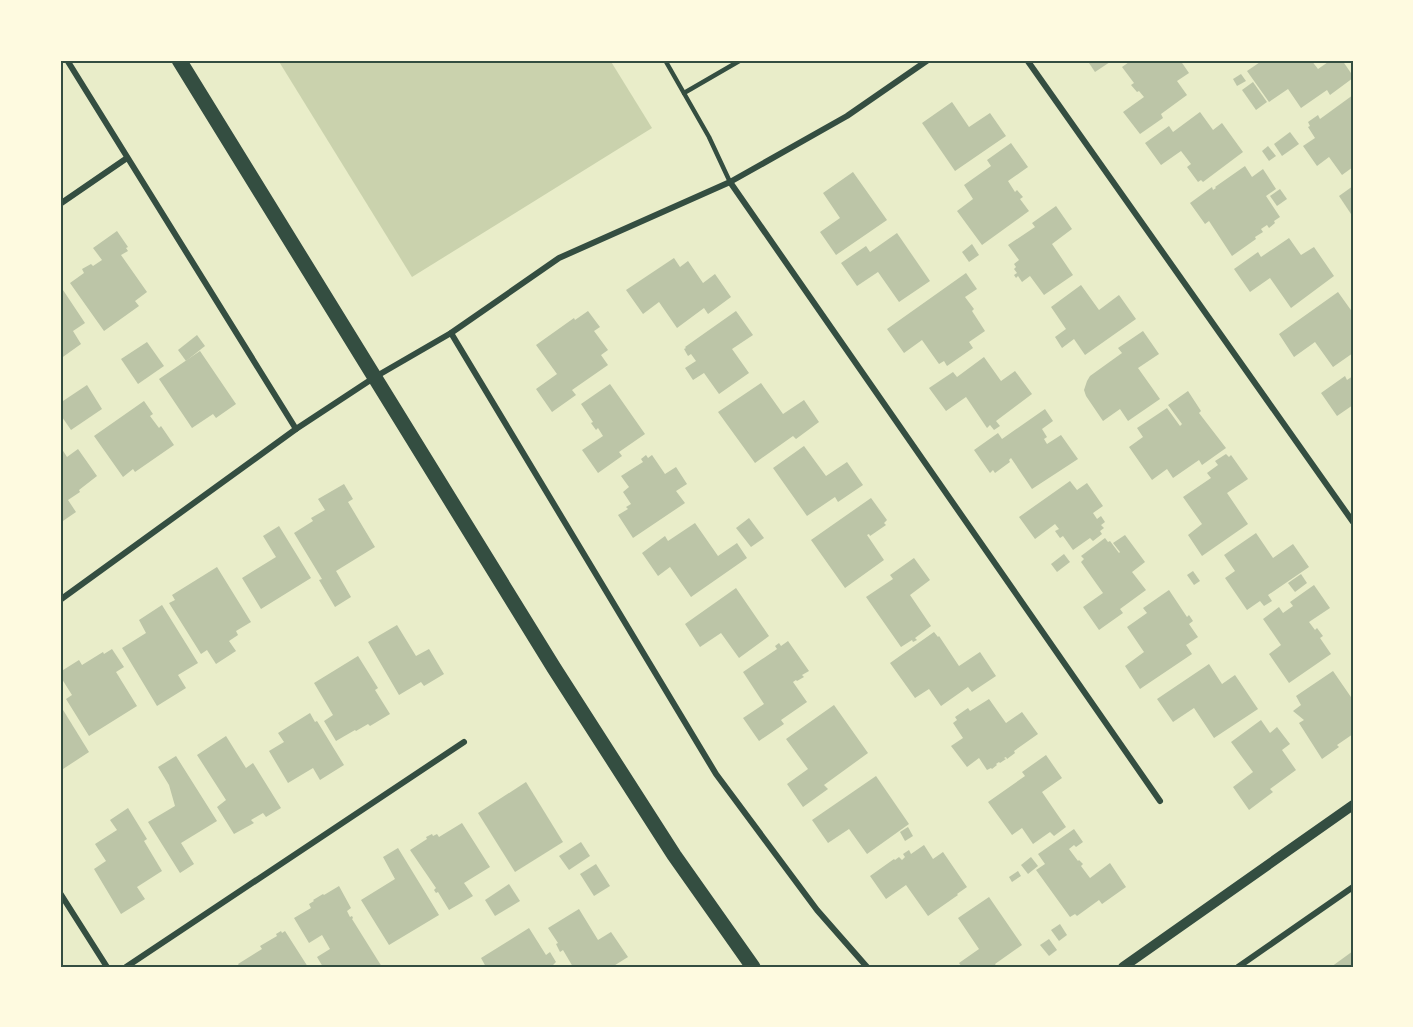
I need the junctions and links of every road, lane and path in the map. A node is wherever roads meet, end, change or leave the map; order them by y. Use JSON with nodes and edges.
{"nodes":[{"id":1,"x":67,"y":60,"type":"edge"},
{"id":2,"x":179,"y":60,"type":"edge"},
{"id":3,"x":665,"y":60,"type":"edge"},
{"id":4,"x":741,"y":60,"type":"edge"},
{"id":5,"x":928,"y":60,"type":"edge"},
{"id":6,"x":1027,"y":60,"type":"edge"},
{"id":7,"x":684,"y":93,"type":"junction"},
{"id":8,"x":127,"y":158,"type":"junction"},
{"id":9,"x":730,"y":182,"type":"junction"},
{"id":10,"x":60,"y":204,"type":"edge"},
{"id":11,"x":451,"y":333,"type":"junction"},
{"id":12,"x":375,"y":377,"type":"junction"},
{"id":13,"x":296,"y":429,"type":"junction"},
{"id":14,"x":1353,"y":522,"type":"edge"},
{"id":15,"x":60,"y":600,"type":"edge"},
{"id":16,"x":464,"y":742,"type":"dead end"},
{"id":17,"x":1160,"y":801,"type":"dead end"},
{"id":18,"x":1353,"y":805,"type":"edge"},
{"id":19,"x":1353,"y":887,"type":"edge"},
{"id":20,"x":60,"y":893,"type":"edge"},
{"id":21,"x":1247,"y":965,"type":"edge"},
{"id":22,"x":107,"y":967,"type":"edge"},
{"id":23,"x":126,"y":967,"type":"edge"},
{"id":24,"x":753,"y":967,"type":"edge"},
{"id":25,"x":867,"y":967,"type":"edge"},
{"id":26,"x":1123,"y":967,"type":"edge"},
{"id":27,"x":1239,"y":967,"type":"edge"}],
"edges":[{"from":1,"to":8,"type":"street"},
{"from":2,"to":12,"type":"main road"},
{"from":3,"to":7,"type":"lane"},
{"from":4,"to":7,"type":"lane"},
{"from":5,"to":9,"type":"street"},
{"from":6,"to":14,"type":"street"},
{"from":7,"to":9,"type":"lane"},
{"from":8,"to":10,"type":"street"},
{"from":8,"to":13,"type":"street"},
{"from":9,"to":11,"type":"street"},
{"from":9,"to":17,"type":"street"},
{"from":11,"to":12,"type":"street"},
{"from":11,"to":25,"type":"street"},
{"from":12,"to":13,"type":"street"},
{"from":12,"to":24,"type":"main road"},
{"from":13,"to":15,"type":"street"},
{"from":16,"to":23,"type":"street"},
{"from":18,"to":26,"type":"street"},
{"from":19,"to":21,"type":"street"},
{"from":20,"to":22,"type":"street"},
{"from":21,"to":27,"type":"street"}]}
